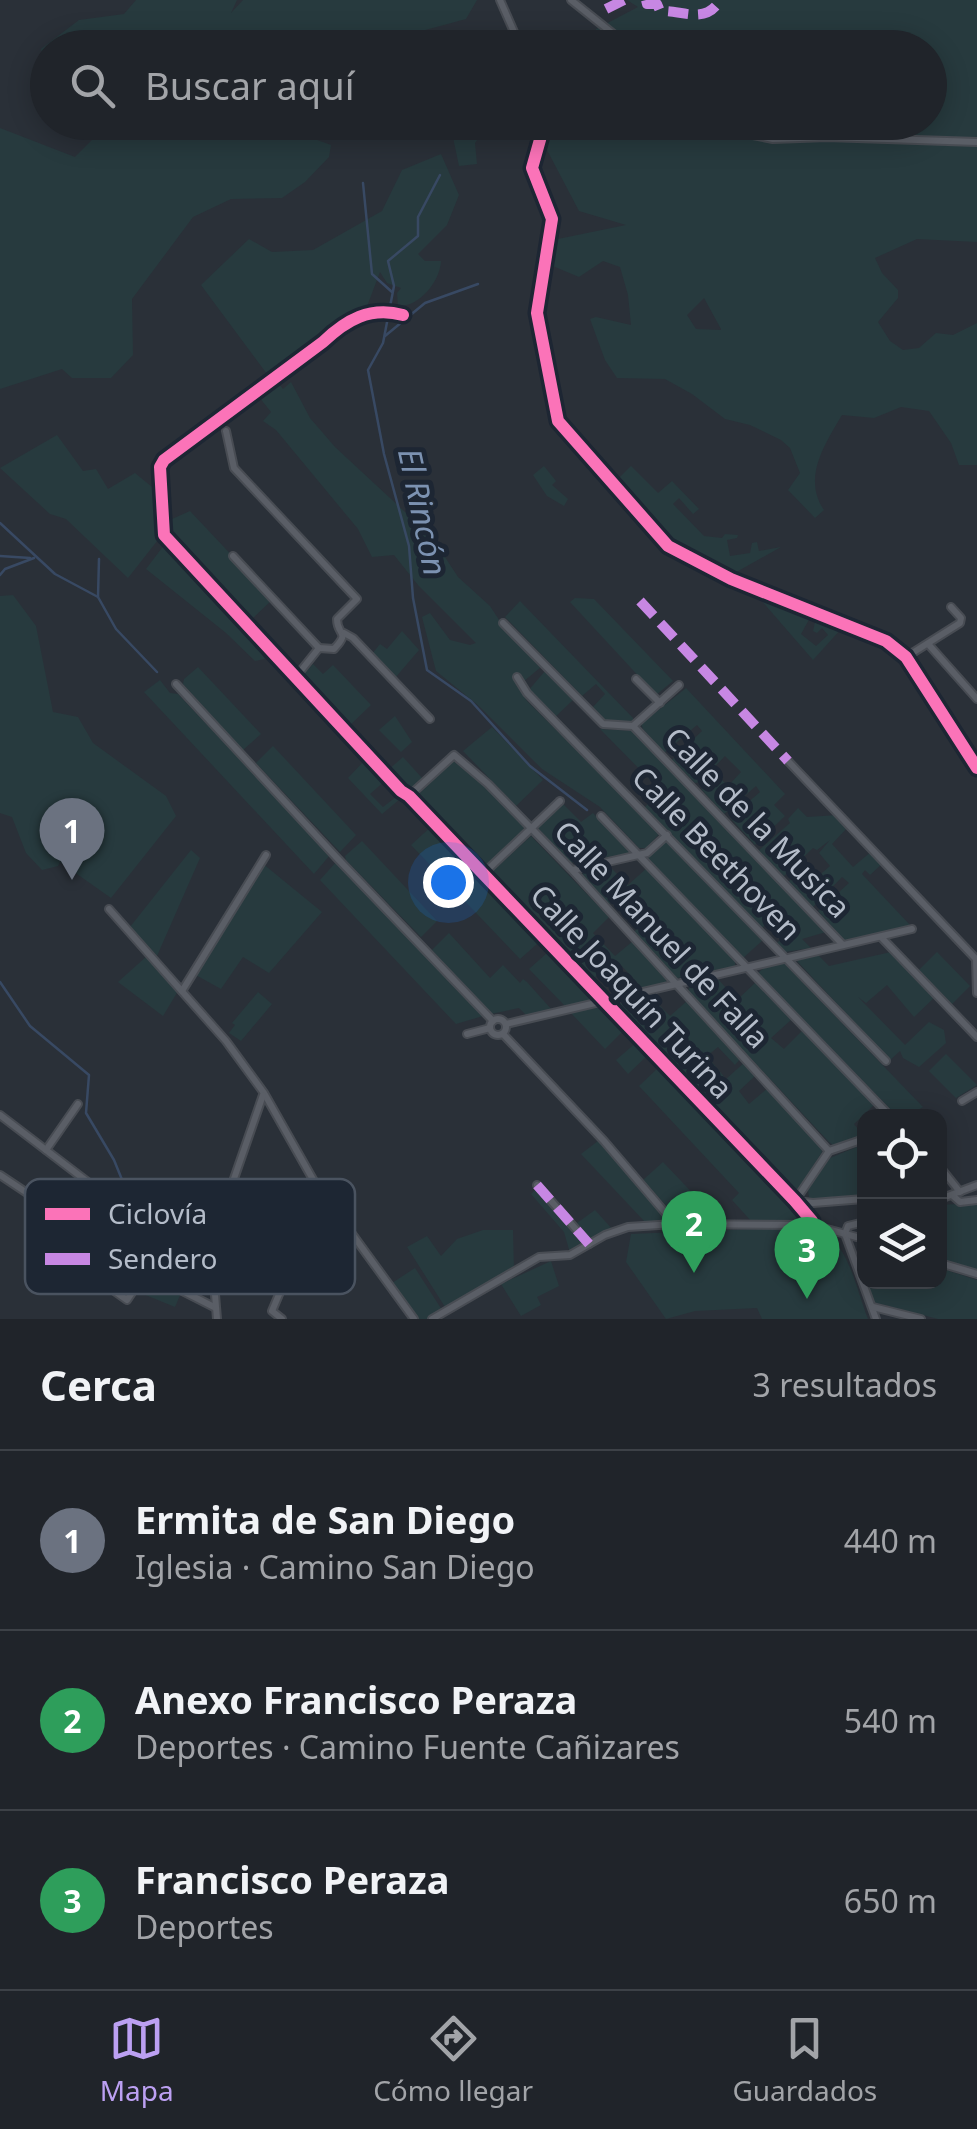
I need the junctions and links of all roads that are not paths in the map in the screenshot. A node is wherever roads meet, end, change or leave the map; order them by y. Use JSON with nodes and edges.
{"nodes":[{"id":1,"x":500,"y":0,"type":"edge"},
{"id":2,"x":571,"y":0,"type":"edge"},
{"id":3,"x":513,"y":30,"type":"edge"},
{"id":4,"x":608,"y":30,"type":"edge"},
{"id":5,"x":540,"y":140,"type":"edge"},
{"id":6,"x":927,"y":140,"type":"edge"},
{"id":7,"x":977,"y":142,"type":"edge"},
{"id":8,"x":403,"y":315,"type":"dead end"},
{"id":9,"x":226,"y":431,"type":"dead end"},
{"id":10,"x":233,"y":556,"type":"dead end"},
{"id":11,"x":951,"y":607,"type":"dead end"},
{"id":12,"x":503,"y":623,"type":"dead end"},
{"id":13,"x":344,"y":633,"type":"junction"},
{"id":14,"x":929,"y":645,"type":"junction"},
{"id":15,"x":319,"y":648,"type":"junction"},
{"id":16,"x":906,"y":657,"type":"junction"},
{"id":17,"x":517,"y":677,"type":"dead end"},
{"id":18,"x":295,"y":678,"type":"junction"},
{"id":19,"x":636,"y":679,"type":"dead end"},
{"id":20,"x":176,"y":684,"type":"dead end"},
{"id":21,"x":679,"y":685,"type":"dead end"},
{"id":22,"x":977,"y":699,"type":"edge"},
{"id":23,"x":660,"y":702,"type":"junction"},
{"id":24,"x":430,"y":719,"type":"dead end"},
{"id":25,"x":633,"y":726,"type":"junction"},
{"id":26,"x":788,"y":761,"type":"dead end"},
{"id":27,"x":977,"y":768,"type":"edge"},
{"id":28,"x":409,"y":796,"type":"junction"},
{"id":29,"x":560,"y":801,"type":"dead end"},
{"id":30,"x":602,"y":816,"type":"dead end"},
{"id":31,"x":532,"y":829,"type":"junction"},
{"id":32,"x":667,"y":834,"type":"junction"},
{"id":33,"x":266,"y":855,"type":"dead end"},
{"id":34,"x":641,"y":856,"type":"junction"},
{"id":35,"x":572,"y":870,"type":"junction"},
{"id":36,"x":484,"y":873,"type":"junction"},
{"id":37,"x":109,"y":909,"type":"dead end"},
{"id":38,"x":912,"y":929,"type":"dead end"},
{"id":39,"x":880,"y":936,"type":"junction"},
{"id":40,"x":843,"y":946,"type":"junction"},
{"id":41,"x":786,"y":959,"type":"junction"},
{"id":42,"x":747,"y":968,"type":"junction"},
{"id":43,"x":678,"y":985,"type":"junction"},
{"id":44,"x":182,"y":991,"type":"junction"},
{"id":45,"x":977,"y":993,"type":"edge"},
{"id":46,"x":605,"y":1002,"type":"junction"},
{"id":47,"x":506,"y":1024,"type":"junction"},
{"id":48,"x":491,"y":1025,"type":"junction"},
{"id":49,"x":467,"y":1034,"type":"dead end"},
{"id":50,"x":503,"y":1034,"type":"junction"},
{"id":51,"x":977,"y":1037,"type":"edge"},
{"id":52,"x":886,"y":1060,"type":"dead end"},
{"id":53,"x":977,"y":1092,"type":"edge"},
{"id":54,"x":264,"y":1093,"type":"junction"},
{"id":55,"x":962,"y":1101,"type":"dead end"},
{"id":56,"x":78,"y":1104,"type":"dead end"},
{"id":57,"x":883,"y":1109,"type":"edge"},
{"id":58,"x":0,"y":1115,"type":"edge"},
{"id":59,"x":857,"y":1141,"type":"edge"},
{"id":60,"x":46,"y":1150,"type":"junction"},
{"id":61,"x":830,"y":1151,"type":"junction"},
{"id":62,"x":0,"y":1175,"type":"edge"},
{"id":63,"x":84,"y":1179,"type":"edge"},
{"id":64,"x":236,"y":1179,"type":"edge"},
{"id":65,"x":313,"y":1179,"type":"edge"},
{"id":66,"x":947,"y":1183,"type":"edge"},
{"id":67,"x":537,"y":1184,"type":"dead end"},
{"id":68,"x":977,"y":1185,"type":"edge"},
{"id":69,"x":25,"y":1192,"type":"edge"},
{"id":70,"x":956,"y":1194,"type":"junction"},
{"id":71,"x":947,"y":1197,"type":"edge"},
{"id":72,"x":857,"y":1200,"type":"edge"},
{"id":73,"x":977,"y":1200,"type":"edge"},
{"id":74,"x":795,"y":1201,"type":"junction"},
{"id":75,"x":674,"y":1224,"type":"junction"},
{"id":76,"x":857,"y":1224,"type":"edge"},
{"id":77,"x":812,"y":1225,"type":"junction"},
{"id":78,"x":846,"y":1234,"type":"junction"},
{"id":79,"x":355,"y":1238,"type":"edge"},
{"id":80,"x":857,"y":1238,"type":"edge"},
{"id":81,"x":589,"y":1244,"type":"junction"},
{"id":82,"x":947,"y":1265,"type":"edge"},
{"id":83,"x":977,"y":1274,"type":"edge"},
{"id":84,"x":191,"y":1294,"type":"edge"},
{"id":85,"x":215,"y":1294,"type":"edge"},
{"id":86,"x":279,"y":1294,"type":"edge"},
{"id":87,"x":871,"y":1306,"type":"junction"},
{"id":88,"x":216,"y":1308,"type":"junction"},
{"id":89,"x":218,"y":1319,"type":"edge"},
{"id":90,"x":282,"y":1319,"type":"edge"},
{"id":91,"x":414,"y":1319,"type":"edge"},
{"id":92,"x":432,"y":1319,"type":"edge"},
{"id":93,"x":876,"y":1319,"type":"edge"},
{"id":94,"x":920,"y":1319,"type":"edge"}],
"edges":[{"from":1,"to":3,"type":"street"},
{"from":2,"to":4,"type":"street"},
{"from":5,"to":16,"type":"street"},
{"from":6,"to":7,"type":"street"},
{"from":8,"to":18,"type":"street","name":"Calle Joaquín Turina"},
{"from":9,"to":13,"type":"street"},
{"from":10,"to":15,"type":"street"},
{"from":11,"to":14,"type":"street"},
{"from":12,"to":25,"type":"street","name":"Calle de la Musica"},
{"from":13,"to":15,"type":"street"},
{"from":13,"to":24,"type":"street"},
{"from":14,"to":16,"type":"street"},
{"from":14,"to":22,"type":"street"},
{"from":15,"to":18,"type":"street"},
{"from":16,"to":27,"type":"street"},
{"from":17,"to":32,"type":"street","name":"Calle Beethoven"},
{"from":18,"to":28,"type":"street","name":"Calle Joaquín Turina"},
{"from":19,"to":23,"type":"street"},
{"from":20,"to":48,"type":"street"},
{"from":21,"to":23,"type":"street"},
{"from":23,"to":25,"type":"street"},
{"from":25,"to":40,"type":"street","name":"Calle de la Musica"},
{"from":26,"to":45,"type":"street"},
{"from":28,"to":31,"type":"street","name":"Calle Manuel de Falla"},
{"from":28,"to":36,"type":"street","name":"Calle Joaquín Turina"},
{"from":29,"to":31,"type":"street"},
{"from":30,"to":34,"type":"street"},
{"from":31,"to":35,"type":"street","name":"Calle Manuel de Falla"},
{"from":31,"to":36,"type":"street"},
{"from":32,"to":34,"type":"street"},
{"from":32,"to":41,"type":"street","name":"Calle Beethoven"},
{"from":33,"to":44,"type":"street"},
{"from":34,"to":35,"type":"street"},
{"from":34,"to":42,"type":"street"},
{"from":35,"to":43,"type":"street","name":"Calle Manuel de Falla"},
{"from":36,"to":46,"type":"street","name":"Calle Joaquín Turina"},
{"from":37,"to":44,"type":"street"},
{"from":38,"to":39,"type":"street"},
{"from":39,"to":40,"type":"street"},
{"from":39,"to":51,"type":"street"},
{"from":40,"to":41,"type":"street"},
{"from":41,"to":42,"type":"street"},
{"from":41,"to":52,"type":"street","name":"Calle Beethoven"},
{"from":42,"to":43,"type":"street"},
{"from":42,"to":57,"type":"street"},
{"from":43,"to":46,"type":"street"},
{"from":43,"to":61,"type":"street","name":"Calle Manuel de Falla"},
{"from":44,"to":54,"type":"street"},
{"from":46,"to":47,"type":"street"},
{"from":46,"to":74,"type":"street","name":"Calle Joaquín Turina"},
{"from":47,"to":48,"type":"street"},
{"from":47,"to":50,"type":"street"},
{"from":48,"to":49,"type":"street"},
{"from":48,"to":50,"type":"street"},
{"from":50,"to":75,"type":"street"},
{"from":53,"to":55,"type":"street"},
{"from":54,"to":64,"type":"street"},
{"from":54,"to":65,"type":"street"},
{"from":56,"to":60,"type":"street"},
{"from":58,"to":60,"type":"street"},
{"from":59,"to":61,"type":"street"},
{"from":60,"to":63,"type":"street"},
{"from":61,"to":74,"type":"street"},
{"from":62,"to":69,"type":"street"},
{"from":66,"to":70,"type":"street"},
{"from":67,"to":81,"type":"street"},
{"from":68,"to":70,"type":"street"},
{"from":70,"to":71,"type":"street"},
{"from":70,"to":73,"type":"street"},
{"from":72,"to":74,"type":"street"},
{"from":74,"to":77,"type":"street","name":"Calle Joaquín Turina"},
{"from":75,"to":77,"type":"street"},
{"from":75,"to":81,"type":"street"},
{"from":76,"to":78,"type":"street"},
{"from":77,"to":78,"type":"street"},
{"from":78,"to":80,"type":"street"},
{"from":78,"to":87,"type":"street"},
{"from":79,"to":91,"type":"street"},
{"from":81,"to":92,"type":"street"},
{"from":82,"to":83,"type":"street"},
{"from":84,"to":88,"type":"street"},
{"from":85,"to":88,"type":"street"},
{"from":86,"to":90,"type":"street"},
{"from":87,"to":93,"type":"street"},
{"from":87,"to":94,"type":"street"},
{"from":88,"to":89,"type":"street"}]}
